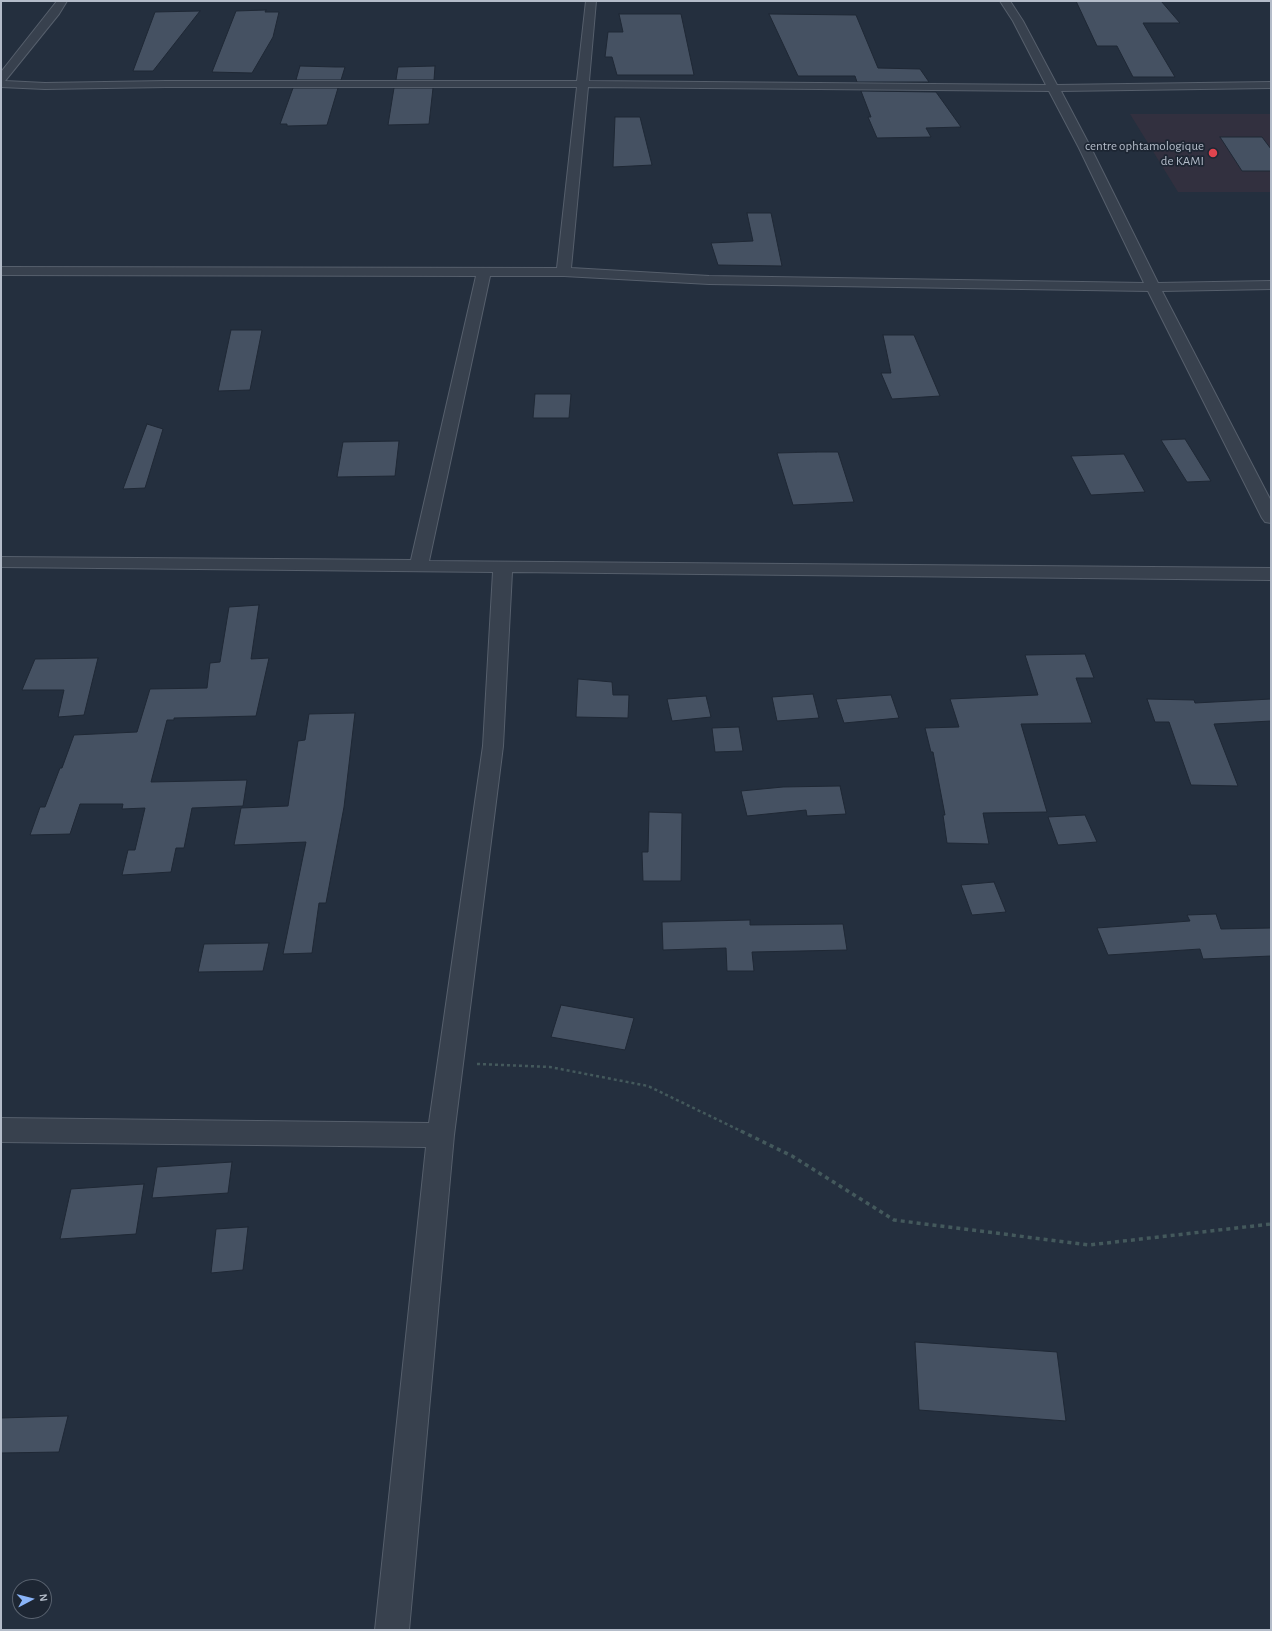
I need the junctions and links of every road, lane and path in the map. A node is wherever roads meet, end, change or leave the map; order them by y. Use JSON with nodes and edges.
{"nodes":[{"id":1,"x":62,"y":1,"type":"edge"},
{"id":2,"x":591,"y":1,"type":"edge"},
{"id":3,"x":1005,"y":1,"type":"edge"},
{"id":4,"x":1,"y":79,"type":"edge"},
{"id":5,"x":1,"y":84,"type":"edge"},
{"id":6,"x":583,"y":84,"type":"junction"},
{"id":7,"x":1271,"y":85,"type":"edge"},
{"id":8,"x":1053,"y":88,"type":"junction"},
{"id":9,"x":1,"y":271,"type":"edge"},
{"id":10,"x":564,"y":272,"type":"junction"},
{"id":11,"x":484,"y":273,"type":"junction"},
{"id":12,"x":1271,"y":285,"type":"edge"},
{"id":13,"x":1153,"y":287,"type":"junction"},
{"id":14,"x":1271,"y":518,"type":"edge"},
{"id":15,"x":1,"y":562,"type":"edge"},
{"id":16,"x":419,"y":566,"type":"junction"},
{"id":17,"x":503,"y":566,"type":"junction"},
{"id":18,"x":1271,"y":574,"type":"edge"},
{"id":19,"x":451,"y":1063,"type":"junction"},
{"id":20,"x":1,"y":1130,"type":"edge"},
{"id":21,"x":441,"y":1135,"type":"junction"},
{"id":22,"x":1271,"y":1224,"type":"edge"},
{"id":23,"x":392,"y":1630,"type":"edge"}],
"edges":[{"from":1,"to":4,"type":"street"},
{"from":2,"to":6,"type":"street"},
{"from":3,"to":8,"type":"street"},
{"from":5,"to":6,"type":"street"},
{"from":6,"to":8,"type":"street"},
{"from":6,"to":10,"type":"street"},
{"from":7,"to":8,"type":"street"},
{"from":8,"to":13,"type":"street"},
{"from":9,"to":11,"type":"street"},
{"from":10,"to":11,"type":"street"},
{"from":10,"to":13,"type":"street"},
{"from":11,"to":16,"type":"street"},
{"from":12,"to":13,"type":"street"},
{"from":13,"to":14,"type":"street"},
{"from":15,"to":16,"type":"street"},
{"from":16,"to":17,"type":"street"},
{"from":17,"to":18,"type":"street"},
{"from":17,"to":19,"type":"street"},
{"from":19,"to":21,"type":"street"},
{"from":19,"to":22,"type":"path"},
{"from":20,"to":21,"type":"street"},
{"from":21,"to":23,"type":"street"}]}
